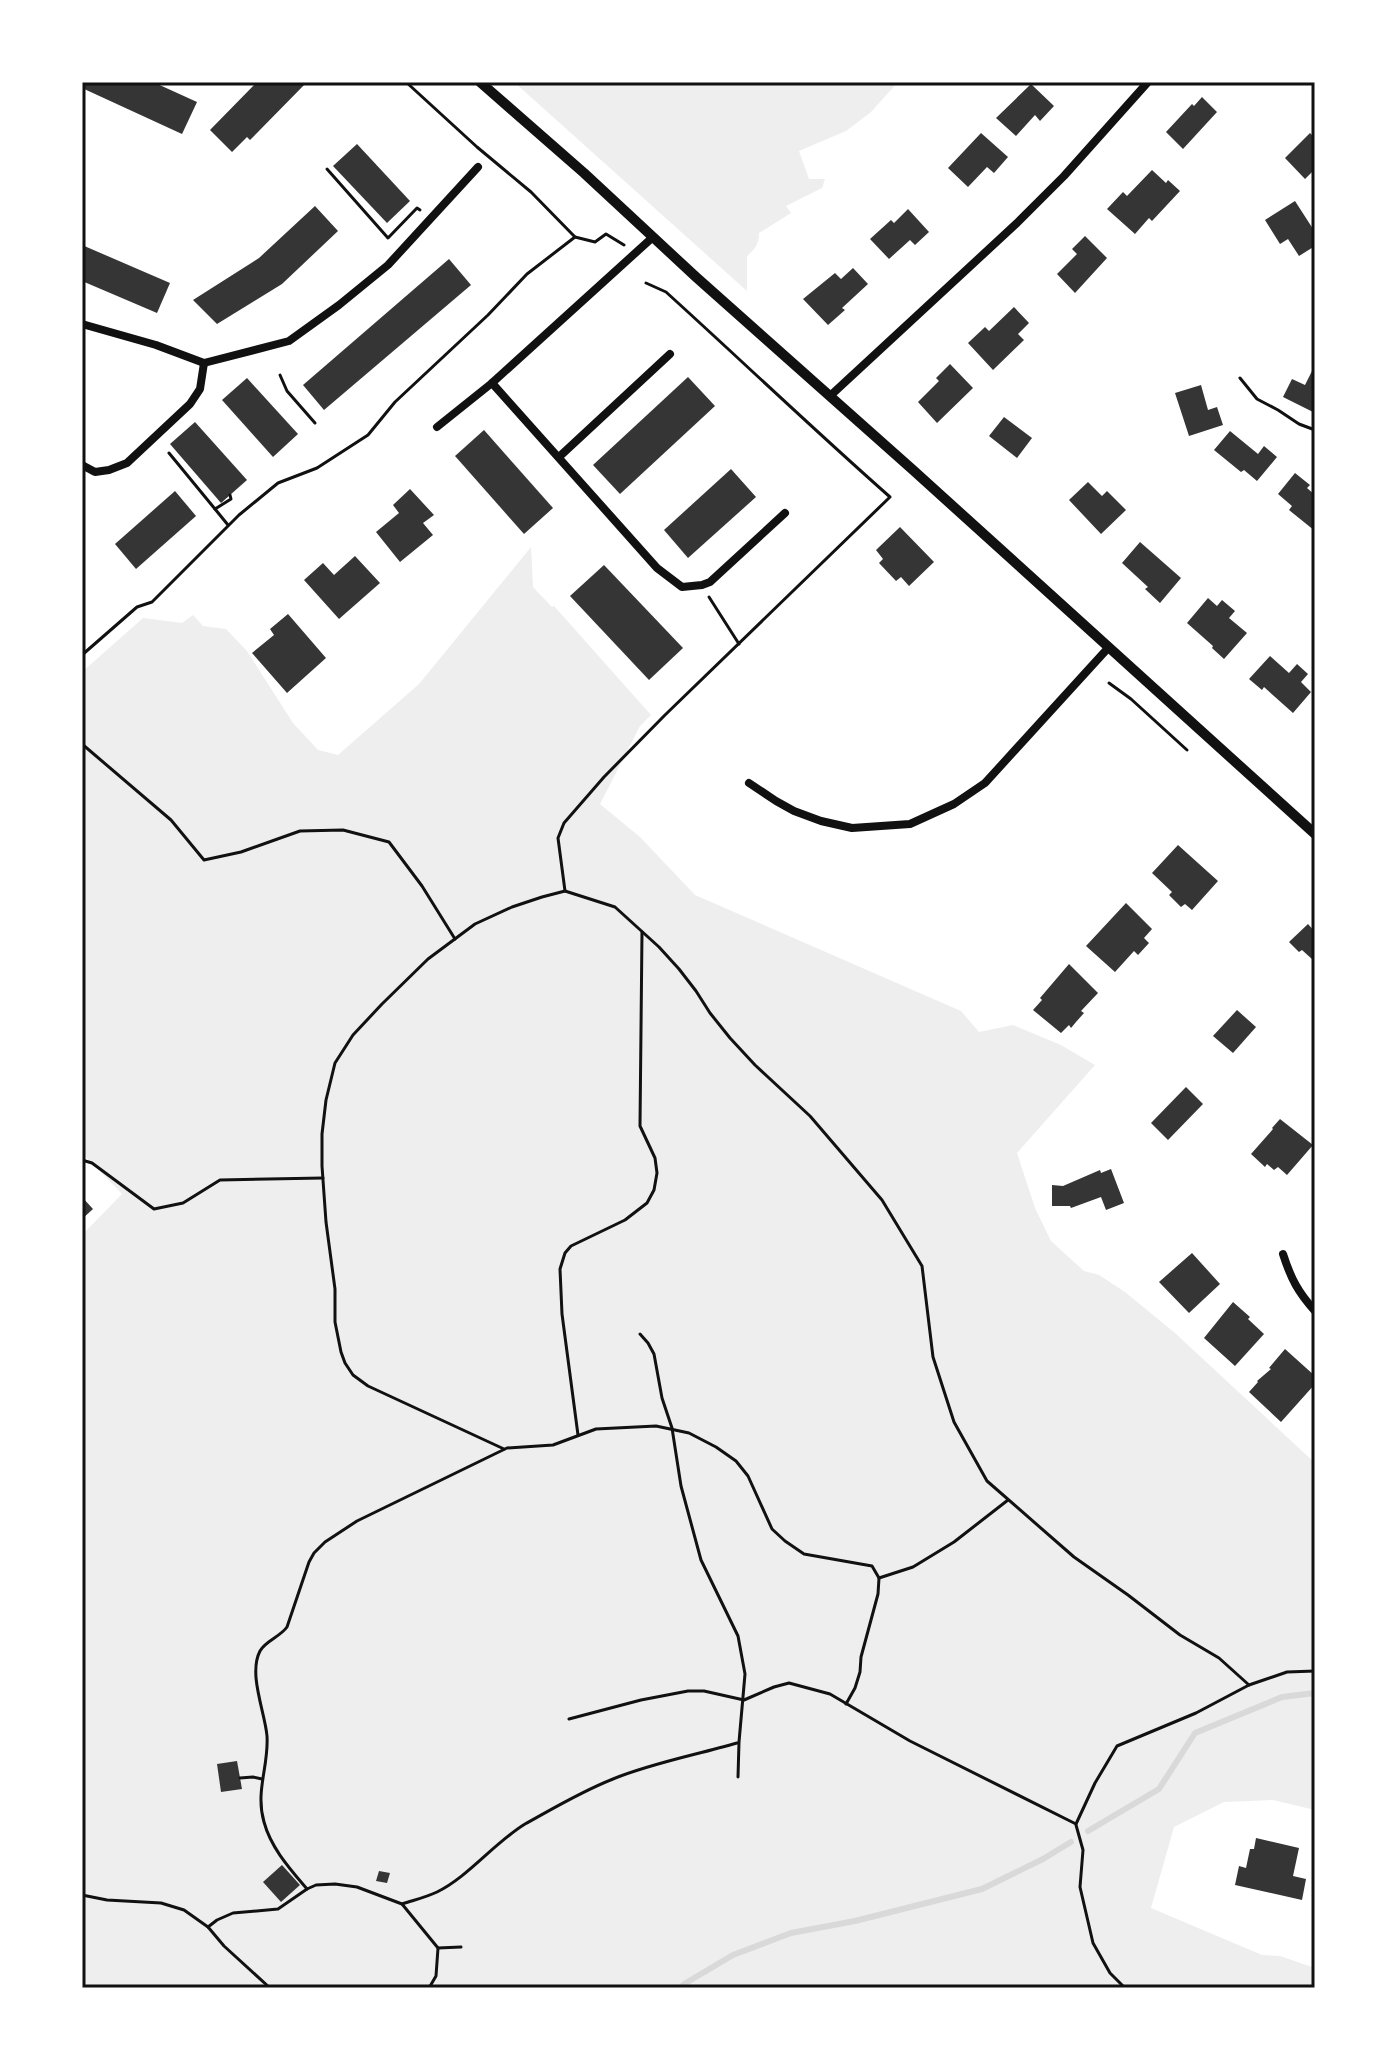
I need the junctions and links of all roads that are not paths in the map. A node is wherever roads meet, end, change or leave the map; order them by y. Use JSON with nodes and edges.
{"nodes":[{"id":1,"x":480,"y":82,"type":"edge"},
{"id":2,"x":1148,"y":82,"type":"edge"},
{"id":3,"x":478,"y":167,"type":"dead end"},
{"id":4,"x":653,"y":237,"type":"junction"},
{"id":5,"x":82,"y":324,"type":"edge"},
{"id":6,"x":670,"y":354,"type":"dead end"},
{"id":7,"x":204,"y":363,"type":"junction"},
{"id":8,"x":492,"y":383,"type":"junction"},
{"id":9,"x":830,"y":396,"type":"junction"},
{"id":10,"x":437,"y":427,"type":"dead end"},
{"id":11,"x":559,"y":457,"type":"junction"},
{"id":12,"x":82,"y":465,"type":"edge"},
{"id":13,"x":785,"y":513,"type":"dead end"},
{"id":14,"x":1109,"y":647,"type":"junction"},
{"id":15,"x":749,"y":783,"type":"dead end"},
{"id":16,"x":1315,"y":834,"type":"edge"},
{"id":17,"x":1283,"y":1254,"type":"dead end"},
{"id":18,"x":1315,"y":1311,"type":"edge"}],
"edges":[{"from":1,"to":4,"type":"street"},
{"from":2,"to":9,"type":"street"},
{"from":3,"to":7,"type":"street"},
{"from":4,"to":8,"type":"street"},
{"from":4,"to":9,"type":"street"},
{"from":5,"to":7,"type":"street"},
{"from":6,"to":11,"type":"street"},
{"from":7,"to":12,"type":"street"},
{"from":8,"to":10,"type":"street"},
{"from":8,"to":11,"type":"street"},
{"from":9,"to":14,"type":"street"},
{"from":11,"to":13,"type":"street"},
{"from":14,"to":15,"type":"street"},
{"from":14,"to":16,"type":"street"},
{"from":17,"to":18,"type":"street"}]}
